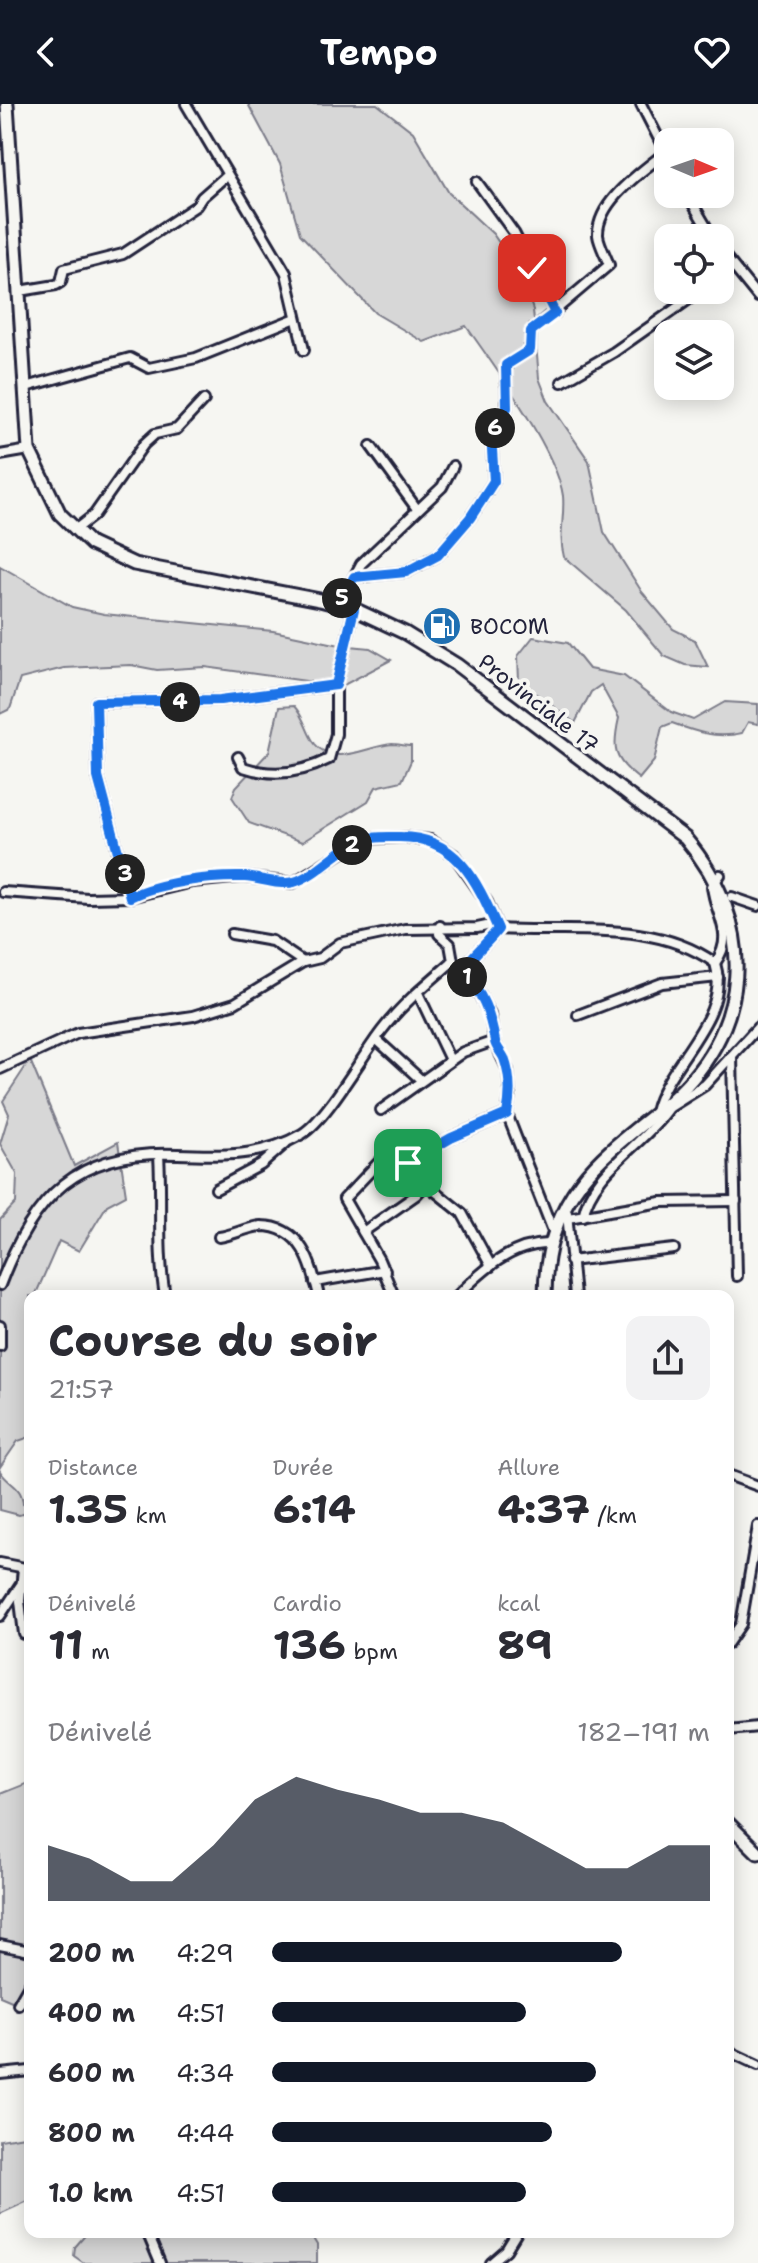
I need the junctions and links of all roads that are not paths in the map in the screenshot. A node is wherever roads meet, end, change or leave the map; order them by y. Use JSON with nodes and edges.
{"nodes":[{"id":1,"x":7,"y":104,"type":"edge"},
{"id":2,"x":186,"y":104,"type":"edge"},
{"id":3,"x":641,"y":104,"type":"edge"},
{"id":4,"x":654,"y":129,"type":"edge"},
{"id":5,"x":654,"y":164,"type":"edge"},
{"id":6,"x":5,"y":166,"type":"edge"},
{"id":7,"x":227,"y":175,"type":"junction"},
{"id":8,"x":477,"y":182,"type":"dead end"},
{"id":9,"x":734,"y":269,"type":"edge"},
{"id":10,"x":20,"y":291,"type":"junction"},
{"id":11,"x":758,"y":297,"type":"edge"},
{"id":12,"x":682,"y":304,"type":"edge"},
{"id":13,"x":555,"y":313,"type":"junction"},
{"id":14,"x":296,"y":318,"type":"junction"},
{"id":15,"x":304,"y":350,"type":"dead end"},
{"id":16,"x":562,"y":382,"type":"dead end"},
{"id":17,"x":26,"y":387,"type":"junction"},
{"id":18,"x":204,"y":400,"type":"dead end"},
{"id":19,"x":371,"y":446,"type":"dead end"},
{"id":20,"x":29,"y":450,"type":"junction"},
{"id":21,"x":0,"y":455,"type":"edge"},
{"id":22,"x":453,"y":466,"type":"dead end"},
{"id":23,"x":417,"y":509,"type":"junction"},
{"id":24,"x":75,"y":530,"type":"junction"},
{"id":25,"x":354,"y":577,"type":"junction"},
{"id":26,"x":339,"y":605,"type":"junction"},
{"id":27,"x":354,"y":609,"type":"junction"},
{"id":28,"x":336,"y":685,"type":"junction"},
{"id":29,"x":238,"y":757,"type":"dead end"},
{"id":30,"x":720,"y":875,"type":"junction"},
{"id":31,"x":3,"y":892,"type":"dead end"},
{"id":32,"x":130,"y":897,"type":"junction"},
{"id":33,"x":732,"y":897,"type":"junction"},
{"id":34,"x":758,"y":906,"type":"edge"},
{"id":35,"x":440,"y":926,"type":"junction"},
{"id":36,"x":497,"y":927,"type":"junction"},
{"id":37,"x":232,"y":934,"type":"dead end"},
{"id":38,"x":453,"y":961,"type":"junction"},
{"id":39,"x":303,"y":962,"type":"junction"},
{"id":40,"x":715,"y":963,"type":"junction"},
{"id":41,"x":462,"y":973,"type":"junction"},
{"id":42,"x":718,"y":977,"type":"junction"},
{"id":43,"x":418,"y":993,"type":"junction"},
{"id":44,"x":578,"y":1015,"type":"dead end"},
{"id":45,"x":758,"y":1027,"type":"edge"},
{"id":46,"x":376,"y":1039,"type":"junction"},
{"id":47,"x":494,"y":1041,"type":"junction"},
{"id":48,"x":732,"y":1056,"type":"junction"},
{"id":49,"x":450,"y":1060,"type":"junction"},
{"id":50,"x":0,"y":1069,"type":"edge"},
{"id":51,"x":420,"y":1079,"type":"junction"},
{"id":52,"x":381,"y":1110,"type":"dead end"},
{"id":53,"x":661,"y":1110,"type":"junction"},
{"id":54,"x":507,"y":1114,"type":"junction"},
{"id":55,"x":289,"y":1140,"type":"junction"},
{"id":56,"x":159,"y":1155,"type":"junction"},
{"id":57,"x":379,"y":1162,"type":"dead end"},
{"id":58,"x":426,"y":1184,"type":"junction"},
{"id":59,"x":216,"y":1189,"type":"dead end"},
{"id":60,"x":736,"y":1201,"type":"junction"},
{"id":61,"x":566,"y":1205,"type":"junction"},
{"id":62,"x":583,"y":1216,"type":"junction"},
{"id":63,"x":568,"y":1218,"type":"junction"},
{"id":64,"x":553,"y":1231,"type":"junction"},
{"id":65,"x":363,"y":1232,"type":"junction"},
{"id":66,"x":219,"y":1237,"type":"dead end"},
{"id":67,"x":549,"y":1244,"type":"junction"},
{"id":68,"x":674,"y":1249,"type":"dead end"},
{"id":69,"x":570,"y":1261,"type":"junction"},
{"id":70,"x":491,"y":1266,"type":"junction"},
{"id":71,"x":385,"y":1270,"type":"junction"},
{"id":72,"x":737,"y":1276,"type":"dead end"},
{"id":73,"x":315,"y":1282,"type":"junction"},
{"id":74,"x":0,"y":1285,"type":"edge"},
{"id":75,"x":164,"y":1290,"type":"edge"},
{"id":76,"x":317,"y":1290,"type":"edge"},
{"id":77,"x":392,"y":1290,"type":"edge"},
{"id":78,"x":464,"y":1290,"type":"edge"},
{"id":79,"x":545,"y":1290,"type":"edge"},
{"id":80,"x":574,"y":1290,"type":"edge"},
{"id":81,"x":0,"y":1325,"type":"edge"},
{"id":82,"x":0,"y":1346,"type":"edge"},
{"id":83,"x":734,"y":1477,"type":"edge"},
{"id":84,"x":758,"y":1486,"type":"edge"},
{"id":85,"x":758,"y":1526,"type":"edge"},
{"id":86,"x":0,"y":1563,"type":"edge"},
{"id":87,"x":24,"y":1567,"type":"edge"},
{"id":88,"x":24,"y":1575,"type":"edge"},
{"id":89,"x":20,"y":1585,"type":"junction"},
{"id":90,"x":0,"y":1616,"type":"edge"},
{"id":91,"x":24,"y":1634,"type":"dead end"},
{"id":92,"x":734,"y":1634,"type":"edge"},
{"id":93,"x":758,"y":1727,"type":"edge"},
{"id":94,"x":734,"y":1729,"type":"edge"},
{"id":95,"x":734,"y":1829,"type":"edge"},
{"id":96,"x":758,"y":1853,"type":"edge"},
{"id":97,"x":0,"y":1945,"type":"edge"},
{"id":98,"x":24,"y":1950,"type":"edge"},
{"id":99,"x":24,"y":1994,"type":"edge"},
{"id":100,"x":18,"y":2004,"type":"dead end"},
{"id":101,"x":734,"y":2054,"type":"edge"},
{"id":102,"x":758,"y":2065,"type":"edge"},
{"id":103,"x":24,"y":2072,"type":"edge"},
{"id":104,"x":0,"y":2074,"type":"edge"},
{"id":105,"x":150,"y":2238,"type":"edge"},
{"id":106,"x":513,"y":2238,"type":"edge"},
{"id":107,"x":160,"y":2263,"type":"edge"},
{"id":108,"x":491,"y":2263,"type":"edge"}],
"edges":[{"from":1,"to":6,"type":"main road","name":"Provinciale 17"},
{"from":2,"to":7,"type":"street"},
{"from":3,"to":4,"type":"street"},
{"from":5,"to":13,"type":"street"},
{"from":6,"to":10,"type":"main road","name":"Provinciale 17"},
{"from":7,"to":10,"type":"street"},
{"from":7,"to":14,"type":"street"},
{"from":8,"to":13,"type":"street"},
{"from":9,"to":11,"type":"street"},
{"from":10,"to":17,"type":"main road","name":"Provinciale 17"},
{"from":12,"to":16,"type":"street"},
{"from":13,"to":25,"type":"street"},
{"from":14,"to":15,"type":"street"},
{"from":14,"to":17,"type":"street"},
{"from":17,"to":20,"type":"main road","name":"Provinciale 17"},
{"from":18,"to":24,"type":"street"},
{"from":19,"to":23,"type":"street"},
{"from":20,"to":21,"type":"street"},
{"from":20,"to":24,"type":"main road","name":"Provinciale 17"},
{"from":22,"to":23,"type":"street"},
{"from":23,"to":25,"type":"street"},
{"from":24,"to":26,"type":"main road","name":"Provinciale 17"},
{"from":25,"to":26,"type":"street"},
{"from":26,"to":27,"type":"main road","name":"Provinciale 17"},
{"from":27,"to":28,"type":"street"},
{"from":27,"to":30,"type":"main road","name":"Provinciale 17"},
{"from":28,"to":29,"type":"street"},
{"from":28,"to":32,"type":"street"},
{"from":30,"to":33,"type":"main road","name":"Provinciale 17"},
{"from":30,"to":40,"type":"street"},
{"from":31,"to":32,"type":"street"},
{"from":32,"to":36,"type":"street"},
{"from":33,"to":34,"type":"street"},
{"from":33,"to":53,"type":"main road","name":"Provinciale 17"},
{"from":35,"to":36,"type":"street"},
{"from":35,"to":38,"type":"street"},
{"from":35,"to":39,"type":"street"},
{"from":36,"to":40,"type":"street"},
{"from":36,"to":41,"type":"street"},
{"from":37,"to":39,"type":"street"},
{"from":38,"to":41,"type":"street"},
{"from":38,"to":43,"type":"street"},
{"from":39,"to":50,"type":"street"},
{"from":40,"to":42,"type":"street"},
{"from":41,"to":47,"type":"street"},
{"from":42,"to":44,"type":"street"},
{"from":42,"to":53,"type":"street"},
{"from":43,"to":46,"type":"street"},
{"from":43,"to":49,"type":"street"},
{"from":45,"to":48,"type":"street"},
{"from":46,"to":51,"type":"street"},
{"from":46,"to":55,"type":"street"},
{"from":47,"to":49,"type":"street"},
{"from":47,"to":54,"type":"street"},
{"from":48,"to":53,"type":"street"},
{"from":48,"to":60,"type":"street"},
{"from":49,"to":51,"type":"street"},
{"from":51,"to":52,"type":"street"},
{"from":53,"to":61,"type":"main road","name":"Provinciale 17"},
{"from":53,"to":62,"type":"street"},
{"from":54,"to":58,"type":"street"},
{"from":54,"to":64,"type":"street"},
{"from":55,"to":56,"type":"street"},
{"from":55,"to":59,"type":"street"},
{"from":56,"to":74,"type":"street"},
{"from":56,"to":75,"type":"street"},
{"from":57,"to":65,"type":"street"},
{"from":58,"to":65,"type":"street"},
{"from":58,"to":70,"type":"street"},
{"from":60,"to":62,"type":"street"},
{"from":60,"to":72,"type":"street"},
{"from":61,"to":63,"type":"street"},
{"from":61,"to":64,"type":"main road","name":"Provinciale 17"},
{"from":62,"to":63,"type":"street"},
{"from":63,"to":69,"type":"street"},
{"from":64,"to":67,"type":"main road","name":"Provinciale 17"},
{"from":65,"to":71,"type":"street"},
{"from":66,"to":73,"type":"street"},
{"from":67,"to":70,"type":"street"},
{"from":67,"to":79,"type":"main road","name":"Provinciale 17"},
{"from":68,"to":69,"type":"street"},
{"from":69,"to":80,"type":"street"},
{"from":70,"to":78,"type":"street"},
{"from":71,"to":73,"type":"street"},
{"from":71,"to":77,"type":"street"},
{"from":73,"to":76,"type":"street"},
{"from":81,"to":82,"type":"street"},
{"from":83,"to":84,"type":"street"},
{"from":85,"to":92,"type":"street"},
{"from":86,"to":87,"type":"street"},
{"from":88,"to":89,"type":"street"},
{"from":89,"to":90,"type":"street"},
{"from":89,"to":91,"type":"street"},
{"from":93,"to":94,"type":"street"},
{"from":95,"to":96,"type":"main road"},
{"from":97,"to":98,"type":"street"},
{"from":99,"to":100,"type":"street"},
{"from":101,"to":102,"type":"street"},
{"from":103,"to":104,"type":"street"},
{"from":105,"to":107,"type":"street"},
{"from":106,"to":108,"type":"street"}]}
